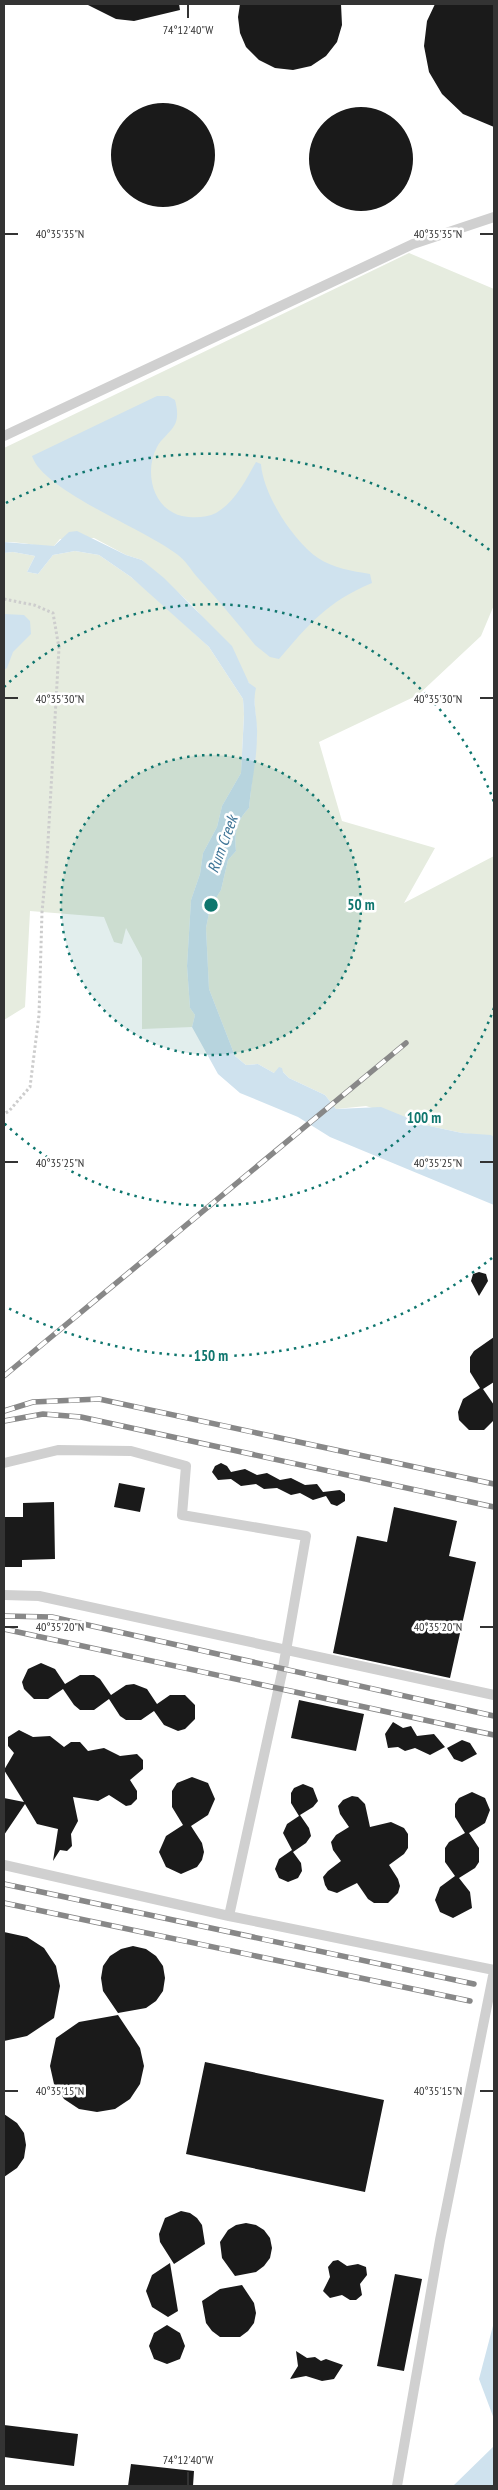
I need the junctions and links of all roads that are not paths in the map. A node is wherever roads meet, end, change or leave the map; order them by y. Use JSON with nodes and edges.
{"nodes":[{"id":1,"x":494,"y":217,"type":"edge"},
{"id":2,"x":4,"y":436,"type":"edge"},
{"id":3,"x":4,"y":1463,"type":"edge"},
{"id":4,"x":4,"y":1595,"type":"edge"},
{"id":5,"x":285,"y":1650,"type":"junction"},
{"id":6,"x":494,"y":1695,"type":"edge"},
{"id":7,"x":4,"y":1865,"type":"edge"},
{"id":8,"x":229,"y":1916,"type":"junction"},
{"id":9,"x":494,"y":1971,"type":"edge"},
{"id":10,"x":396,"y":2486,"type":"edge"}],
"edges":[{"from":1,"to":2,"type":"lane"},
{"from":3,"to":5,"type":"lane"},
{"from":4,"to":5,"type":"lane"},
{"from":5,"to":6,"type":"lane"},
{"from":5,"to":8,"type":"lane"},
{"from":7,"to":8,"type":"lane"},
{"from":8,"to":9,"type":"lane"},
{"from":9,"to":10,"type":"lane"}]}
